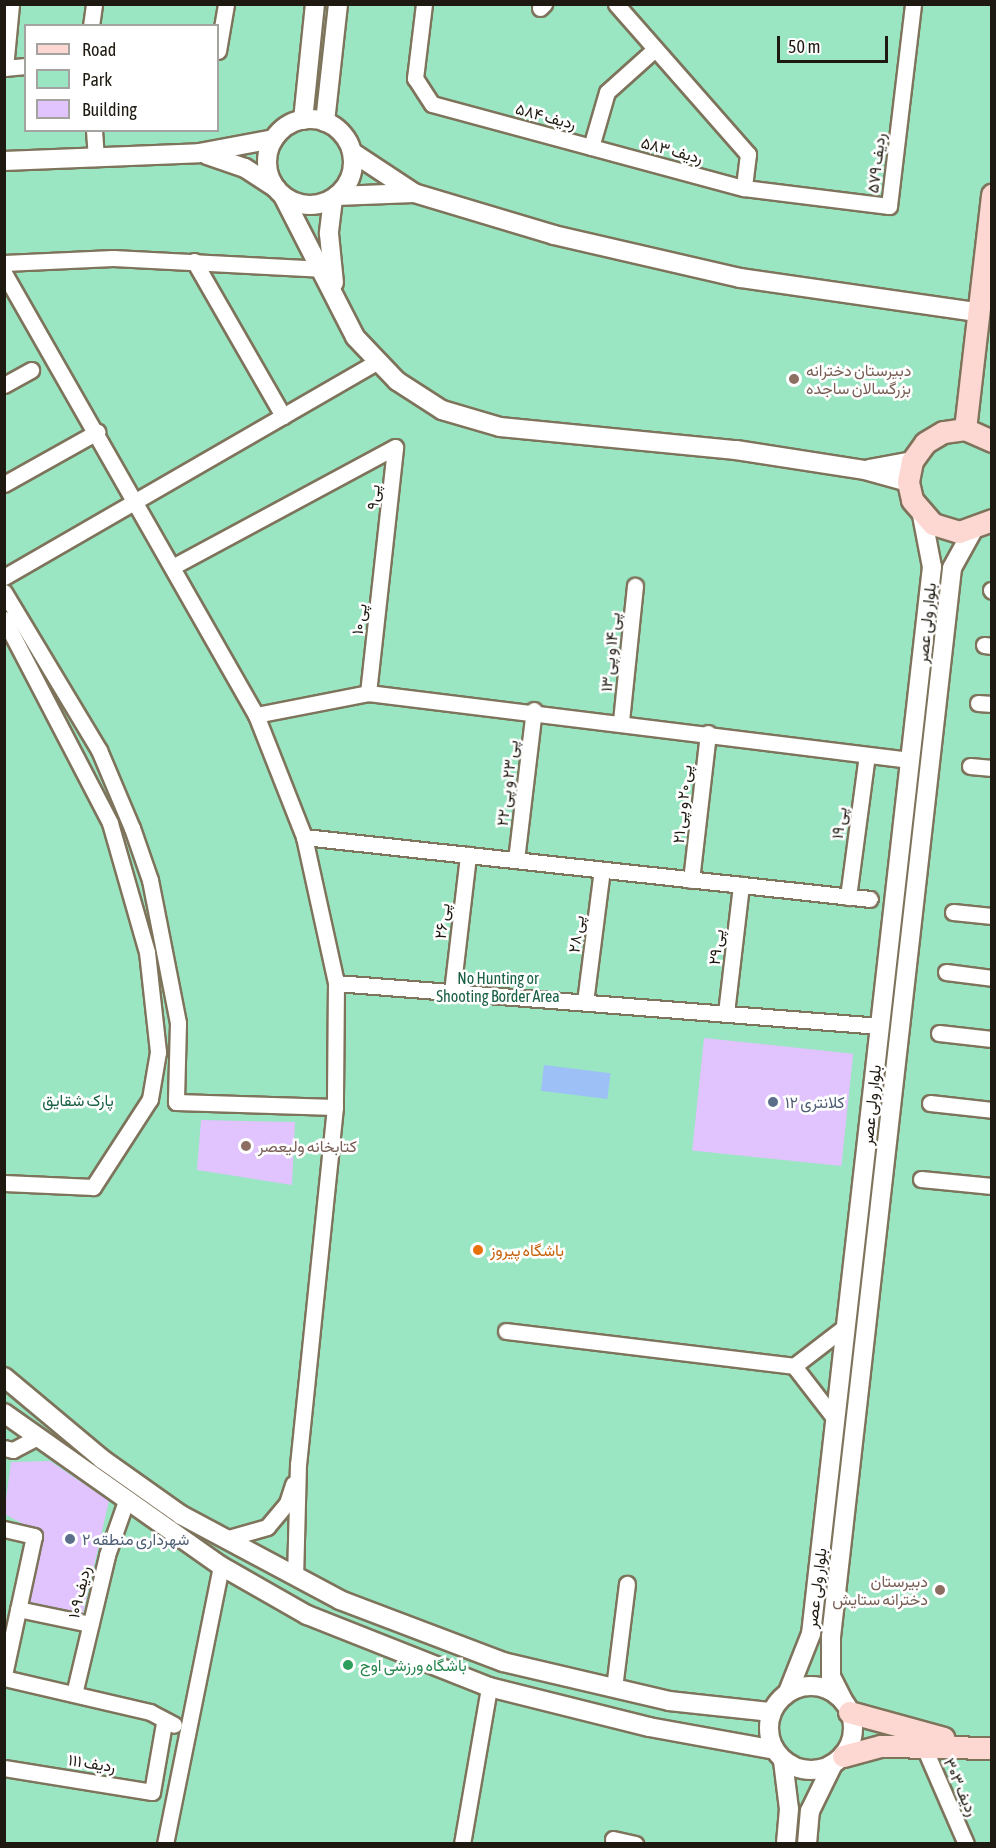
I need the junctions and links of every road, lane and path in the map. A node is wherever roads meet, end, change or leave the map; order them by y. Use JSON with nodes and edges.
{"nodes":[{"id":1,"x":12,"y":4,"type":"edge"},
{"id":2,"x":94,"y":4,"type":"edge"},
{"id":3,"x":226,"y":4,"type":"edge"},
{"id":4,"x":315,"y":4,"type":"edge"},
{"id":5,"x":338,"y":4,"type":"edge"},
{"id":6,"x":424,"y":4,"type":"edge"},
{"id":7,"x":616,"y":4,"type":"edge"},
{"id":8,"x":913,"y":4,"type":"edge"},
{"id":9,"x":91,"y":24,"type":"edge"},
{"id":10,"x":655,"y":48,"type":"junction"},
{"id":11,"x":219,"y":51,"type":"edge"},
{"id":12,"x":24,"y":66,"type":"edge"},
{"id":13,"x":5,"y":68,"type":"edge"},
{"id":14,"x":303,"y":120,"type":"junction"},
{"id":15,"x":325,"y":122,"type":"junction"},
{"id":16,"x":94,"y":132,"type":"edge"},
{"id":17,"x":274,"y":139,"type":"junction"},
{"id":18,"x":591,"y":147,"type":"junction"},
{"id":19,"x":352,"y":152,"type":"junction"},
{"id":20,"x":199,"y":153,"type":"junction"},
{"id":21,"x":96,"y":158,"type":"junction"},
{"id":22,"x":4,"y":161,"type":"edge"},
{"id":23,"x":744,"y":188,"type":"junction"},
{"id":24,"x":280,"y":192,"type":"junction"},
{"id":25,"x":414,"y":193,"type":"junction"},
{"id":26,"x":992,"y":195,"type":"edge"},
{"id":27,"x":335,"y":198,"type":"junction"},
{"id":28,"x":889,"y":206,"type":"joint"},
{"id":29,"x":194,"y":261,"type":"junction"},
{"id":30,"x":4,"y":263,"type":"edge"},
{"id":31,"x":320,"y":269,"type":"junction"},
{"id":32,"x":4,"y":273,"type":"edge"},
{"id":33,"x":340,"y":308,"type":"junction"},
{"id":34,"x":976,"y":312,"type":"junction"},
{"id":35,"x":377,"y":362,"type":"junction"},
{"id":36,"x":31,"y":370,"type":"dead end"},
{"id":37,"x":4,"y":385,"type":"edge"},
{"id":38,"x":283,"y":416,"type":"junction"},
{"id":39,"x":965,"y":429,"type":"junction"},
{"id":40,"x":97,"y":432,"type":"junction"},
{"id":41,"x":992,"y":441,"type":"edge"},
{"id":42,"x":912,"y":461,"type":"junction"},
{"id":43,"x":865,"y":470,"type":"junction"},
{"id":44,"x":908,"y":482,"type":"junction"},
{"id":45,"x":4,"y":484,"type":"edge"},
{"id":46,"x":138,"y":503,"type":"junction"},
{"id":47,"x":922,"y":515,"type":"junction"},
{"id":48,"x":982,"y":525,"type":"edge"},
{"id":49,"x":387,"y":551,"type":"joint"},
{"id":50,"x":174,"y":566,"type":"junction"},
{"id":51,"x":4,"y":577,"type":"edge"},
{"id":52,"x":635,"y":586,"type":"dead end"},
{"id":53,"x":4,"y":592,"type":"edge"},
{"id":54,"x":4,"y":618,"type":"edge"},
{"id":55,"x":368,"y":693,"type":"junction"},
{"id":56,"x":534,"y":710,"type":"junction"},
{"id":57,"x":256,"y":715,"type":"junction"},
{"id":58,"x":621,"y":721,"type":"junction"},
{"id":59,"x":708,"y":733,"type":"junction"},
{"id":60,"x":867,"y":755,"type":"junction"},
{"id":61,"x":910,"y":760,"type":"junction"},
{"id":62,"x":970,"y":766,"type":"dead end"},
{"id":63,"x":992,"y":768,"type":"edge"},
{"id":64,"x":304,"y":837,"type":"junction"},
{"id":65,"x":468,"y":855,"type":"junction"},
{"id":66,"x":516,"y":860,"type":"junction"},
{"id":67,"x":602,"y":870,"type":"junction"},
{"id":68,"x":691,"y":880,"type":"junction"},
{"id":69,"x":741,"y":885,"type":"junction"},
{"id":70,"x":848,"y":897,"type":"junction"},
{"id":71,"x":870,"y":899,"type":"dead end"},
{"id":72,"x":953,"y":912,"type":"dead end"},
{"id":73,"x":992,"y":916,"type":"edge"},
{"id":74,"x":946,"y":972,"type":"dead end"},
{"id":75,"x":992,"y":978,"type":"edge"},
{"id":76,"x":336,"y":983,"type":"junction"},
{"id":77,"x":452,"y":992,"type":"junction"},
{"id":78,"x":585,"y":1002,"type":"junction"},
{"id":79,"x":726,"y":1013,"type":"junction"},
{"id":80,"x":880,"y":1026,"type":"junction"},
{"id":81,"x":939,"y":1033,"type":"dead end"},
{"id":82,"x":992,"y":1039,"type":"edge"},
{"id":83,"x":930,"y":1103,"type":"dead end"},
{"id":84,"x":335,"y":1107,"type":"junction"},
{"id":85,"x":992,"y":1110,"type":"edge"},
{"id":86,"x":921,"y":1179,"type":"dead end"},
{"id":87,"x":4,"y":1183,"type":"edge"},
{"id":88,"x":992,"y":1186,"type":"edge"},
{"id":89,"x":846,"y":1326,"type":"junction"},
{"id":90,"x":506,"y":1331,"type":"dead end"},
{"id":91,"x":794,"y":1366,"type":"junction"},
{"id":92,"x":4,"y":1377,"type":"edge"},
{"id":93,"x":4,"y":1413,"type":"edge"},
{"id":94,"x":52,"y":1419,"type":"junction"},
{"id":95,"x":835,"y":1419,"type":"junction"},
{"id":96,"x":4,"y":1429,"type":"edge"},
{"id":97,"x":37,"y":1437,"type":"junction"},
{"id":98,"x":4,"y":1448,"type":"edge"},
{"id":99,"x":298,"y":1464,"type":"junction"},
{"id":100,"x":126,"y":1501,"type":"junction"},
{"id":101,"x":4,"y":1529,"type":"edge"},
{"id":102,"x":224,"y":1539,"type":"junction"},
{"id":103,"x":221,"y":1566,"type":"junction"},
{"id":104,"x":295,"y":1576,"type":"junction"},
{"id":105,"x":627,"y":1584,"type":"dead end"},
{"id":106,"x":18,"y":1609,"type":"junction"},
{"id":107,"x":90,"y":1624,"type":"junction"},
{"id":108,"x":4,"y":1677,"type":"edge"},
{"id":109,"x":489,"y":1687,"type":"junction"},
{"id":110,"x":614,"y":1688,"type":"junction"},
{"id":111,"x":788,"y":1692,"type":"junction"},
{"id":112,"x":74,"y":1694,"type":"junction"},
{"id":113,"x":847,"y":1707,"type":"junction"},
{"id":114,"x":771,"y":1712,"type":"junction"},
{"id":115,"x":164,"y":1723,"type":"junction"},
{"id":116,"x":187,"y":1727,"type":"junction"},
{"id":117,"x":923,"y":1745,"type":"junction"},
{"id":118,"x":984,"y":1747,"type":"edge"},
{"id":119,"x":779,"y":1755,"type":"junction"},
{"id":120,"x":838,"y":1760,"type":"junction"},
{"id":121,"x":4,"y":1768,"type":"edge"},
{"id":122,"x":613,"y":1839,"type":"dead end"},
{"id":123,"x":165,"y":1844,"type":"edge"},
{"id":124,"x":462,"y":1844,"type":"edge"},
{"id":125,"x":635,"y":1844,"type":"edge"},
{"id":126,"x":786,"y":1844,"type":"edge"},
{"id":127,"x":807,"y":1844,"type":"edge"},
{"id":128,"x":966,"y":1844,"type":"edge"}],
"edges":[{"from":1,"to":13,"type":"street"},
{"from":2,"to":9,"type":"street"},
{"from":3,"to":11,"type":"street"},
{"from":4,"to":14,"type":"street"},
{"from":5,"to":15,"type":"street"},
{"from":6,"to":18,"type":"street","name":"ردیف ۵۸۴"},
{"from":7,"to":10,"type":"street"},
{"from":8,"to":28,"type":"street","name":"ردیف ۵۷۹"},
{"from":10,"to":18,"type":"street"},
{"from":10,"to":23,"type":"street"},
{"from":12,"to":13,"type":"street"},
{"from":14,"to":15,"type":"street"},
{"from":14,"to":17,"type":"street"},
{"from":15,"to":19,"type":"street"},
{"from":16,"to":21,"type":"street"},
{"from":17,"to":20,"type":"street"},
{"from":17,"to":24,"type":"street"},
{"from":18,"to":23,"type":"street","name":"ردیف ۵۸۳"},
{"from":19,"to":25,"type":"street"},
{"from":19,"to":27,"type":"street"},
{"from":20,"to":21,"type":"street"},
{"from":20,"to":24,"type":"street"},
{"from":21,"to":22,"type":"street"},
{"from":23,"to":28,"type":"street","name":"ردیف ۵۸۳"},
{"from":24,"to":27,"type":"street"},
{"from":24,"to":31,"type":"street"},
{"from":25,"to":27,"type":"street"},
{"from":25,"to":34,"type":"street"},
{"from":26,"to":34,"type":"main road"},
{"from":27,"to":33,"type":"street"},
{"from":29,"to":30,"type":"street"},
{"from":29,"to":31,"type":"street"},
{"from":29,"to":38,"type":"street"},
{"from":31,"to":33,"type":"street"},
{"from":32,"to":40,"type":"street"},
{"from":33,"to":35,"type":"street"},
{"from":34,"to":39,"type":"main road"},
{"from":35,"to":38,"type":"street"},
{"from":35,"to":43,"type":"street"},
{"from":36,"to":37,"type":"street"},
{"from":38,"to":46,"type":"street"},
{"from":39,"to":41,"type":"main road"},
{"from":39,"to":42,"type":"main road"},
{"from":40,"to":45,"type":"street"},
{"from":40,"to":46,"type":"street"},
{"from":42,"to":43,"type":"street"},
{"from":42,"to":44,"type":"main road"},
{"from":43,"to":44,"type":"street"},
{"from":44,"to":47,"type":"main road"},
{"from":46,"to":50,"type":"street"},
{"from":46,"to":51,"type":"street"},
{"from":47,"to":48,"type":"main road"},
{"from":47,"to":61,"type":"street","name":"بلوار ولی عصر"},
{"from":48,"to":113,"type":"street","name":"بلوار ولی عصر"},
{"from":49,"to":50,"type":"street","name":"پی۹"},
{"from":49,"to":55,"type":"street","name":"پی ۱۰"},
{"from":50,"to":57,"type":"street"},
{"from":52,"to":58,"type":"street","name":"پی ۱۴ و پی ۱۳"},
{"from":53,"to":84,"type":"street"},
{"from":54,"to":87,"type":"street"},
{"from":55,"to":56,"type":"street"},
{"from":55,"to":57,"type":"street"},
{"from":56,"to":58,"type":"street"},
{"from":56,"to":66,"type":"street","name":"پی ۲۳ و پی ۲۲"},
{"from":57,"to":64,"type":"street"},
{"from":58,"to":59,"type":"street"},
{"from":59,"to":60,"type":"street"},
{"from":59,"to":68,"type":"street","name":"پی ۲۰ و پی ۲۱"},
{"from":60,"to":61,"type":"street"},
{"from":60,"to":70,"type":"street","name":"پی ۱۹"},
{"from":61,"to":80,"type":"street","name":"بلوار ولی عصر"},
{"from":62,"to":63,"type":"street"},
{"from":64,"to":65,"type":"street"},
{"from":64,"to":76,"type":"street"},
{"from":65,"to":66,"type":"street"},
{"from":65,"to":77,"type":"street","name":"پی ۲۶"},
{"from":66,"to":67,"type":"street"},
{"from":67,"to":68,"type":"street"},
{"from":67,"to":78,"type":"street","name":"پی ۲۸"},
{"from":68,"to":69,"type":"street"},
{"from":69,"to":70,"type":"street"},
{"from":69,"to":79,"type":"street","name":"پی ۲۹"},
{"from":70,"to":71,"type":"street"},
{"from":72,"to":73,"type":"street"},
{"from":74,"to":75,"type":"street"},
{"from":76,"to":77,"type":"street"},
{"from":76,"to":84,"type":"street"},
{"from":77,"to":78,"type":"street"},
{"from":78,"to":79,"type":"street"},
{"from":79,"to":80,"type":"street"},
{"from":80,"to":89,"type":"street","name":"بلوار ولی عصر"},
{"from":81,"to":82,"type":"street"},
{"from":83,"to":85,"type":"street"},
{"from":84,"to":99,"type":"street"},
{"from":86,"to":88,"type":"street"},
{"from":89,"to":91,"type":"street"},
{"from":89,"to":95,"type":"street","name":"بلوار ولی عصر"},
{"from":90,"to":91,"type":"street"},
{"from":91,"to":95,"type":"street"},
{"from":92,"to":94,"type":"street"},
{"from":93,"to":97,"type":"street"},
{"from":94,"to":97,"type":"street"},
{"from":94,"to":102,"type":"street"},
{"from":95,"to":111,"type":"street","name":"بلوار ولی عصر"},
{"from":96,"to":97,"type":"street"},
{"from":97,"to":98,"type":"street"},
{"from":97,"to":100,"type":"street"},
{"from":99,"to":102,"type":"street"},
{"from":99,"to":104,"type":"street"},
{"from":100,"to":103,"type":"street"},
{"from":100,"to":107,"type":"street","name":"ردیف ۱۰۹"},
{"from":101,"to":106,"type":"street"},
{"from":102,"to":104,"type":"street"},
{"from":103,"to":109,"type":"street"},
{"from":103,"to":116,"type":"street"},
{"from":104,"to":110,"type":"street"},
{"from":105,"to":110,"type":"street"},
{"from":106,"to":107,"type":"street"},
{"from":106,"to":108,"type":"street"},
{"from":107,"to":112,"type":"street","name":"ردیف ۱۰۹"},
{"from":108,"to":112,"type":"street"},
{"from":109,"to":119,"type":"street"},
{"from":109,"to":124,"type":"street"},
{"from":110,"to":114,"type":"street"},
{"from":111,"to":113,"type":"street"},
{"from":111,"to":114,"type":"street"},
{"from":112,"to":115,"type":"street"},
{"from":113,"to":118,"type":"main road"},
{"from":113,"to":120,"type":"street"},
{"from":114,"to":119,"type":"street"},
{"from":115,"to":116,"type":"street"},
{"from":115,"to":121,"type":"street","name":"ردیف ۱۱۱"},
{"from":116,"to":123,"type":"street"},
{"from":117,"to":118,"type":"main road"},
{"from":117,"to":120,"type":"main road"},
{"from":117,"to":128,"type":"street","name":"ردیف ۳۰۳"},
{"from":119,"to":120,"type":"street"},
{"from":119,"to":126,"type":"street"},
{"from":120,"to":127,"type":"street"},
{"from":122,"to":125,"type":"street"}]}
